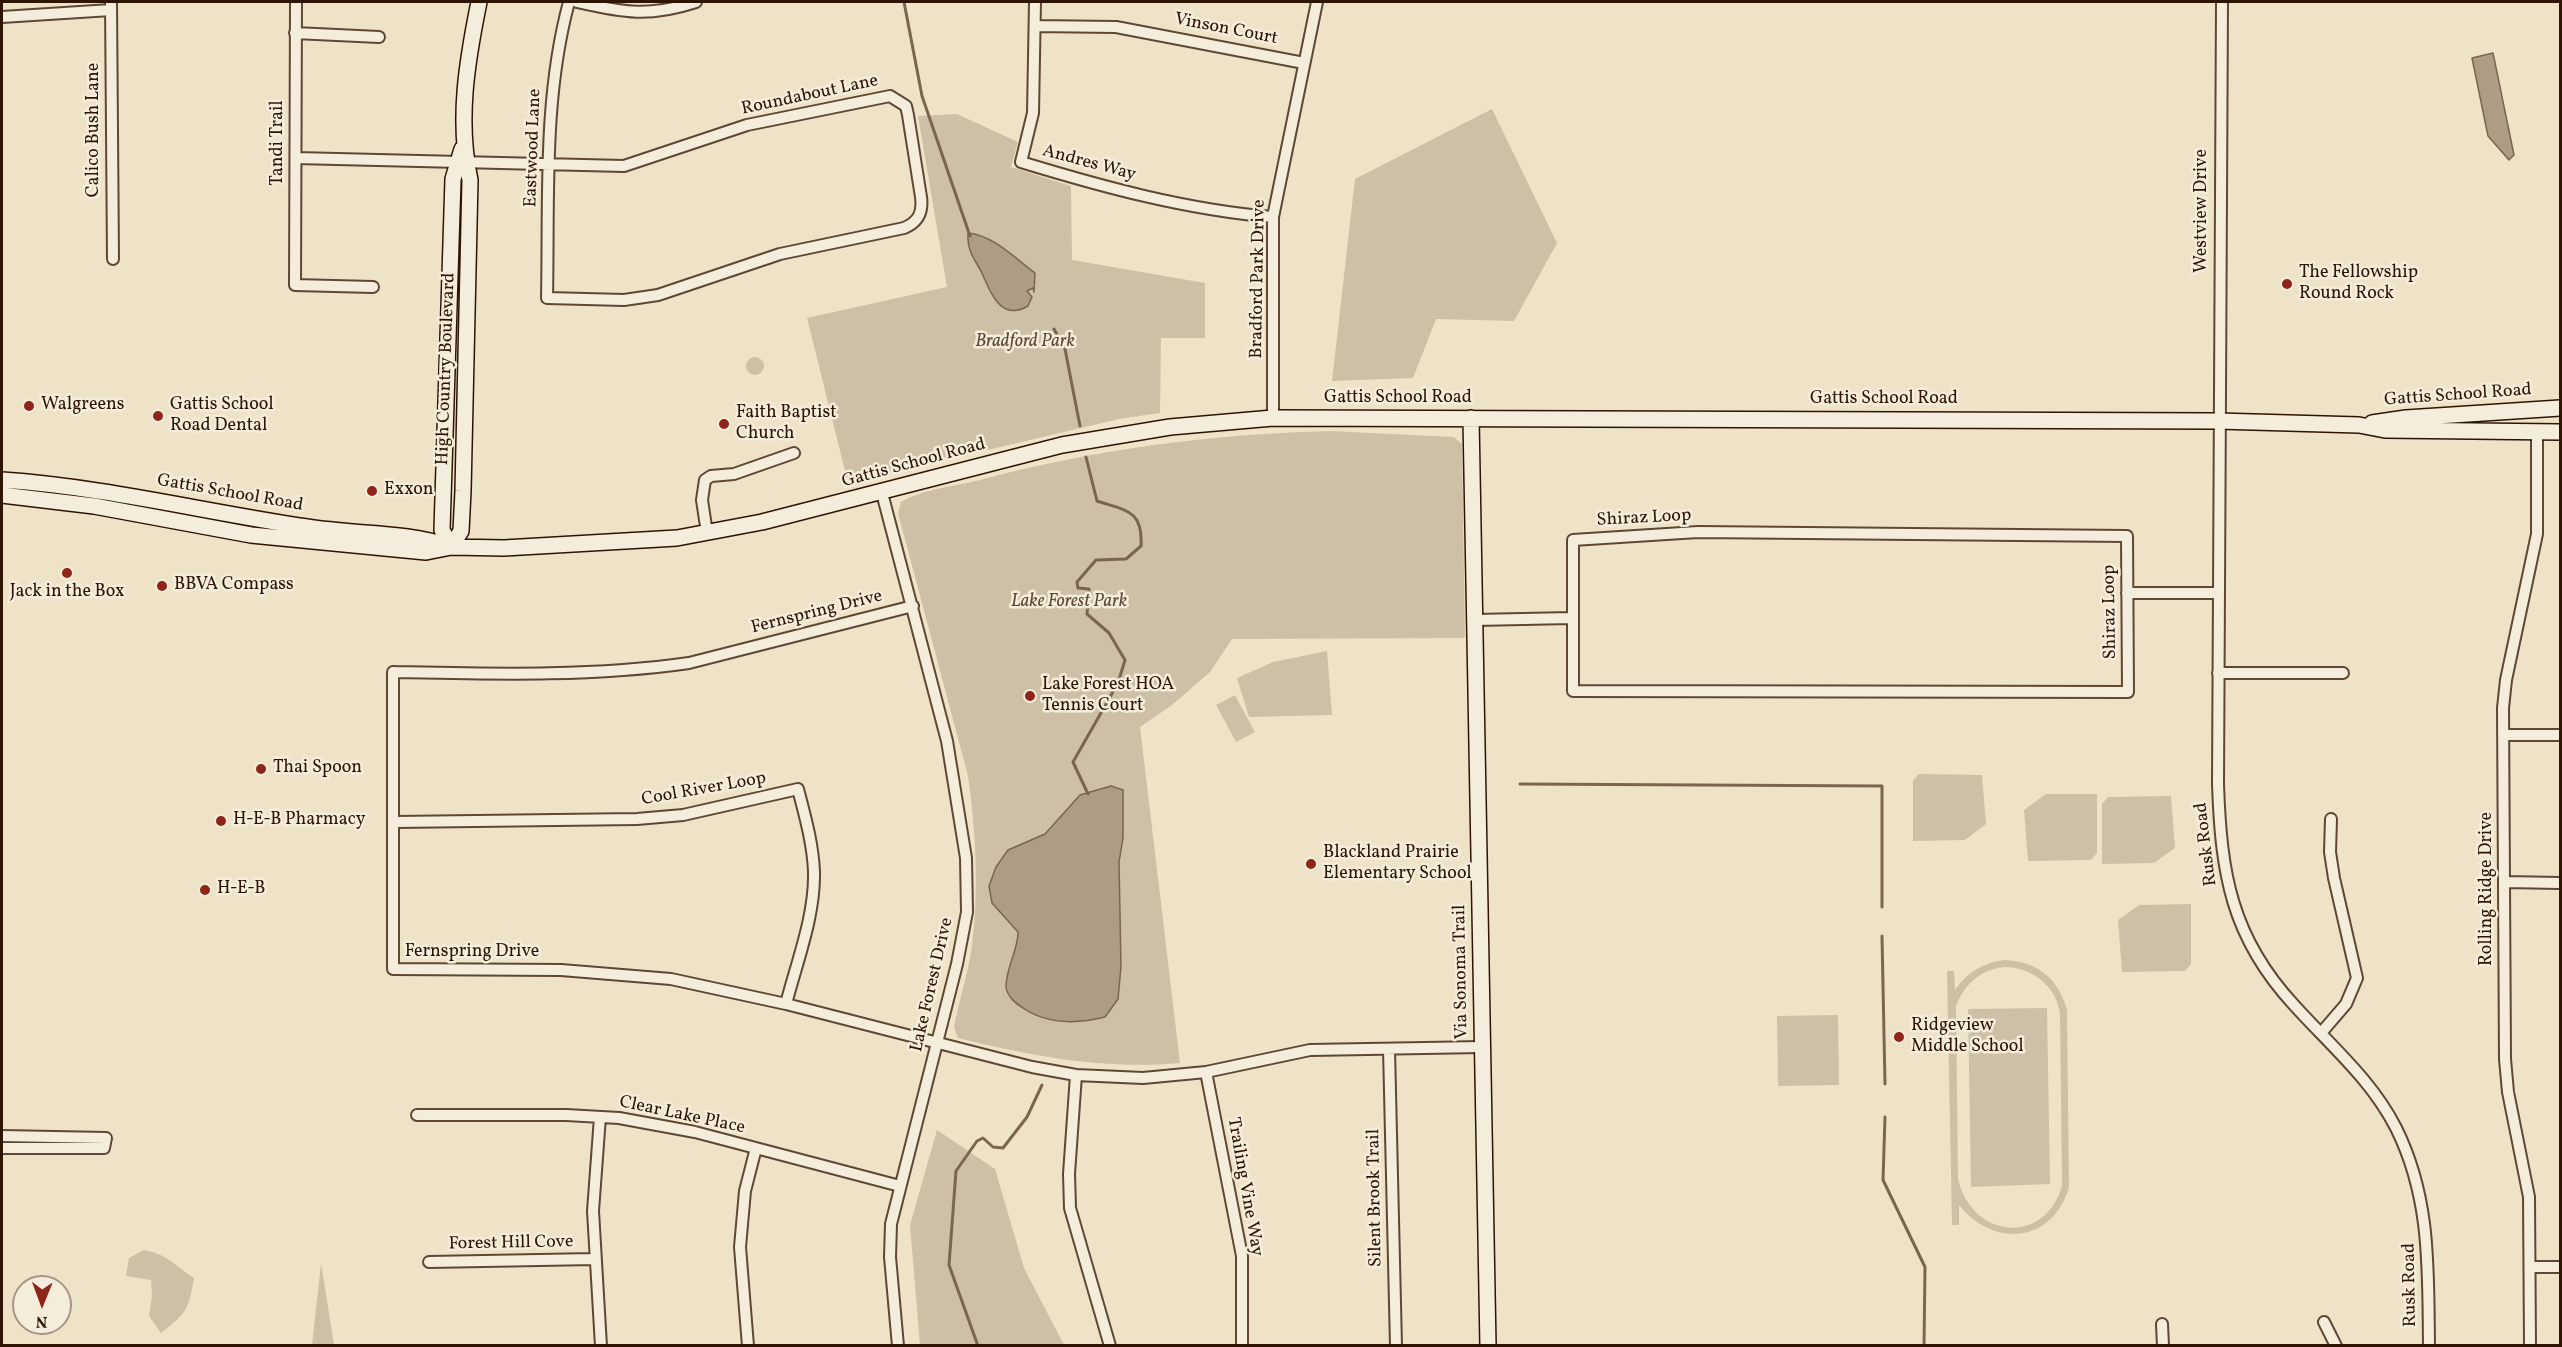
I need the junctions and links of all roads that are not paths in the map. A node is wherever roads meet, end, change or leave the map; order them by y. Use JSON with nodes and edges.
{"nodes":[{"id":1,"x":296,"y":2,"type":"edge"},
{"id":2,"x":479,"y":2,"type":"edge"},
{"id":3,"x":569,"y":2,"type":"edge"},
{"id":4,"x":577,"y":2,"type":"edge"},
{"id":5,"x":696,"y":2,"type":"edge"},
{"id":6,"x":1035,"y":2,"type":"edge"},
{"id":7,"x":1317,"y":2,"type":"edge"},
{"id":8,"x":2222,"y":2,"type":"edge"},
{"id":9,"x":111,"y":6,"type":"edge"},
{"id":10,"x":2,"y":17,"type":"edge"},
{"id":11,"x":1035,"y":26,"type":"junction"},
{"id":12,"x":295,"y":33,"type":"junction"},
{"id":13,"x":378,"y":37,"type":"dead end"},
{"id":14,"x":1304,"y":63,"type":"junction"},
{"id":15,"x":296,"y":158,"type":"junction"},
{"id":16,"x":462,"y":163,"type":"junction"},
{"id":17,"x":549,"y":166,"type":"junction"},
{"id":18,"x":1273,"y":217,"type":"junction"},
{"id":19,"x":113,"y":259,"type":"dead end"},
{"id":20,"x":373,"y":287,"type":"dead end"},
{"id":21,"x":547,"y":298,"type":"joint"},
{"id":22,"x":450,"y":301,"type":"junction"},
{"id":23,"x":468,"y":303,"type":"junction"},
{"id":24,"x":446,"y":381,"type":"junction"},
{"id":25,"x":466,"y":385,"type":"junction"},
{"id":26,"x":2560,"y":408,"type":"edge"},
{"id":27,"x":1273,"y":418,"type":"junction"},
{"id":28,"x":1471,"y":418,"type":"junction"},
{"id":29,"x":2218,"y":421,"type":"junction"},
{"id":30,"x":2359,"y":425,"type":"junction"},
{"id":31,"x":2560,"y":432,"type":"edge"},
{"id":32,"x":2537,"y":433,"type":"junction"},
{"id":33,"x":794,"y":453,"type":"dead end"},
{"id":34,"x":2,"y":480,"type":"edge"},
{"id":35,"x":882,"y":493,"type":"junction"},
{"id":36,"x":2,"y":495,"type":"edge"},
{"id":37,"x":707,"y":533,"type":"junction"},
{"id":38,"x":451,"y":547,"type":"junction"},
{"id":39,"x":2127,"y":593,"type":"junction"},
{"id":40,"x":2218,"y":593,"type":"junction"},
{"id":41,"x":913,"y":606,"type":"junction"},
{"id":42,"x":1572,"y":618,"type":"junction"},
{"id":43,"x":1475,"y":620,"type":"junction"},
{"id":44,"x":2218,"y":673,"type":"junction"},
{"id":45,"x":2343,"y":673,"type":"dead end"},
{"id":46,"x":2504,"y":735,"type":"junction"},
{"id":47,"x":2560,"y":735,"type":"edge"},
{"id":48,"x":2331,"y":819,"type":"dead end"},
{"id":49,"x":395,"y":822,"type":"junction"},
{"id":50,"x":2505,"y":882,"type":"junction"},
{"id":51,"x":2560,"y":883,"type":"edge"},
{"id":52,"x":786,"y":1004,"type":"junction"},
{"id":53,"x":2321,"y":1033,"type":"junction"},
{"id":54,"x":937,"y":1044,"type":"junction"},
{"id":55,"x":1482,"y":1047,"type":"junction"},
{"id":56,"x":1389,"y":1049,"type":"junction"},
{"id":57,"x":1206,"y":1072,"type":"junction"},
{"id":58,"x":1077,"y":1075,"type":"junction"},
{"id":59,"x":417,"y":1115,"type":"dead end"},
{"id":60,"x":600,"y":1117,"type":"junction"},
{"id":61,"x":2,"y":1136,"type":"edge"},
{"id":62,"x":2,"y":1148,"type":"edge"},
{"id":63,"x":756,"y":1148,"type":"junction"},
{"id":64,"x":900,"y":1186,"type":"junction"},
{"id":65,"x":594,"y":1259,"type":"junction"},
{"id":66,"x":429,"y":1262,"type":"dead end"},
{"id":67,"x":2530,"y":1267,"type":"junction"},
{"id":68,"x":2560,"y":1268,"type":"edge"},
{"id":69,"x":2324,"y":1322,"type":"dead end"},
{"id":70,"x":2162,"y":1324,"type":"dead end"},
{"id":71,"x":601,"y":1346,"type":"edge"},
{"id":72,"x":748,"y":1346,"type":"edge"},
{"id":73,"x":898,"y":1346,"type":"edge"},
{"id":74,"x":1110,"y":1346,"type":"edge"},
{"id":75,"x":1242,"y":1346,"type":"edge"},
{"id":76,"x":1396,"y":1346,"type":"edge"},
{"id":77,"x":1488,"y":1346,"type":"edge"},
{"id":78,"x":2163,"y":1346,"type":"edge"},
{"id":79,"x":2336,"y":1346,"type":"edge"},
{"id":80,"x":2429,"y":1346,"type":"edge"},
{"id":81,"x":2530,"y":1346,"type":"edge"}],
"edges":[{"from":1,"to":12,"type":"street","name":"Tandi Trail"},
{"from":2,"to":16,"type":"main road","name":"High Country Boulevard"},
{"from":3,"to":17,"type":"street","name":"Eastwood Lane"},
{"from":4,"to":5,"type":"street"},
{"from":6,"to":11,"type":"street","name":"Andres Way"},
{"from":7,"to":14,"type":"street","name":"Bradford Park Drive"},
{"from":8,"to":29,"type":"street","name":"Westview Drive"},
{"from":9,"to":10,"type":"street"},
{"from":9,"to":19,"type":"street","name":"Calico Bush Lane"},
{"from":11,"to":14,"type":"street","name":"Vinson Court"},
{"from":11,"to":18,"type":"street","name":"Andres Way"},
{"from":12,"to":13,"type":"street"},
{"from":12,"to":15,"type":"street","name":"Tandi Trail"},
{"from":14,"to":18,"type":"street","name":"Bradford Park Drive"},
{"from":15,"to":16,"type":"street","name":"Roundabout Lane"},
{"from":15,"to":20,"type":"street","name":"Tandi Trail"},
{"from":16,"to":17,"type":"street","name":"Roundabout Lane"},
{"from":16,"to":22,"type":"main road","name":"High Country Boulevard"},
{"from":16,"to":23,"type":"main road","name":"High Country Boulevard"},
{"from":17,"to":21,"type":"street","name":"Eastwood Lane"},
{"from":17,"to":21,"type":"street","name":"Roundabout Lane"},
{"from":18,"to":27,"type":"street","name":"Bradford Park Drive"},
{"from":22,"to":23,"type":"main road"},
{"from":22,"to":24,"type":"main road","name":"High Country Boulevard"},
{"from":23,"to":25,"type":"main road","name":"High Country Boulevard"},
{"from":24,"to":25,"type":"main road"},
{"from":24,"to":38,"type":"main road","name":"High Country Boulevard"},
{"from":25,"to":38,"type":"main road","name":"High Country Boulevard"},
{"from":26,"to":30,"type":"main road","name":"Gattis School Road"},
{"from":27,"to":28,"type":"main road","name":"Gattis School Road"},
{"from":27,"to":35,"type":"main road","name":"Gattis School Road"},
{"from":28,"to":29,"type":"main road","name":"Gattis School Road"},
{"from":28,"to":43,"type":"main road","name":"Via Sonoma Trail"},
{"from":29,"to":30,"type":"main road","name":"Gattis School Road"},
{"from":29,"to":40,"type":"street","name":"Rusk Road"},
{"from":30,"to":32,"type":"main road","name":"Gattis School Road"},
{"from":31,"to":32,"type":"main road","name":"Gattis School Road"},
{"from":32,"to":46,"type":"street","name":"Rolling Ridge Drive"},
{"from":33,"to":37,"type":"street"},
{"from":34,"to":38,"type":"main road","name":"Gattis School Road"},
{"from":35,"to":37,"type":"main road","name":"Gattis School Road"},
{"from":35,"to":41,"type":"street","name":"Lake Forest Drive"},
{"from":36,"to":38,"type":"main road","name":"Gattis School Road"},
{"from":37,"to":38,"type":"main road","name":"Gattis School Road"},
{"from":39,"to":40,"type":"street"},
{"from":39,"to":42,"type":"street","name":"Shiraz Loop"},
{"from":39,"to":42,"type":"street","name":"Shiraz Loop"},
{"from":40,"to":44,"type":"street","name":"Rusk Road"},
{"from":41,"to":49,"type":"street","name":"Fernspring Drive"},
{"from":41,"to":54,"type":"street","name":"Lake Forest Drive"},
{"from":42,"to":43,"type":"street"},
{"from":43,"to":55,"type":"main road","name":"Via Sonoma Trail"},
{"from":44,"to":45,"type":"street"},
{"from":44,"to":53,"type":"street","name":"Rusk Road"},
{"from":46,"to":47,"type":"street"},
{"from":46,"to":50,"type":"street","name":"Rolling Ridge Drive"},
{"from":48,"to":53,"type":"street"},
{"from":49,"to":52,"type":"street","name":"Fernspring Drive"},
{"from":49,"to":52,"type":"street","name":"Cool River Loop"},
{"from":50,"to":51,"type":"street"},
{"from":50,"to":67,"type":"street","name":"Rolling Ridge Drive"},
{"from":52,"to":54,"type":"street","name":"Fernspring Drive"},
{"from":53,"to":80,"type":"street","name":"Rusk Road"},
{"from":54,"to":58,"type":"street","name":"Fernspring Drive"},
{"from":54,"to":64,"type":"street","name":"Lake Forest Drive"},
{"from":55,"to":56,"type":"street","name":"Fernspring Drive"},
{"from":55,"to":77,"type":"main road","name":"Via Sonoma Trail"},
{"from":56,"to":57,"type":"street","name":"Fernspring Drive"},
{"from":56,"to":76,"type":"street","name":"Silent Brook Trail"},
{"from":57,"to":58,"type":"street","name":"Fernspring Drive"},
{"from":57,"to":75,"type":"street","name":"Trailing Vine Way"},
{"from":58,"to":74,"type":"street"},
{"from":59,"to":60,"type":"street","name":"Clear Lake Place"},
{"from":60,"to":63,"type":"street","name":"Clear Lake Place"},
{"from":60,"to":65,"type":"street"},
{"from":61,"to":62,"type":"street"},
{"from":63,"to":64,"type":"street","name":"Clear Lake Place"},
{"from":63,"to":72,"type":"street"},
{"from":64,"to":73,"type":"street","name":"Lake Forest Drive"},
{"from":65,"to":66,"type":"street","name":"Forest Hill Cove"},
{"from":65,"to":71,"type":"street"},
{"from":67,"to":68,"type":"street"},
{"from":67,"to":81,"type":"street","name":"Rolling Ridge Drive"},
{"from":69,"to":79,"type":"street"},
{"from":70,"to":78,"type":"street"}]}
